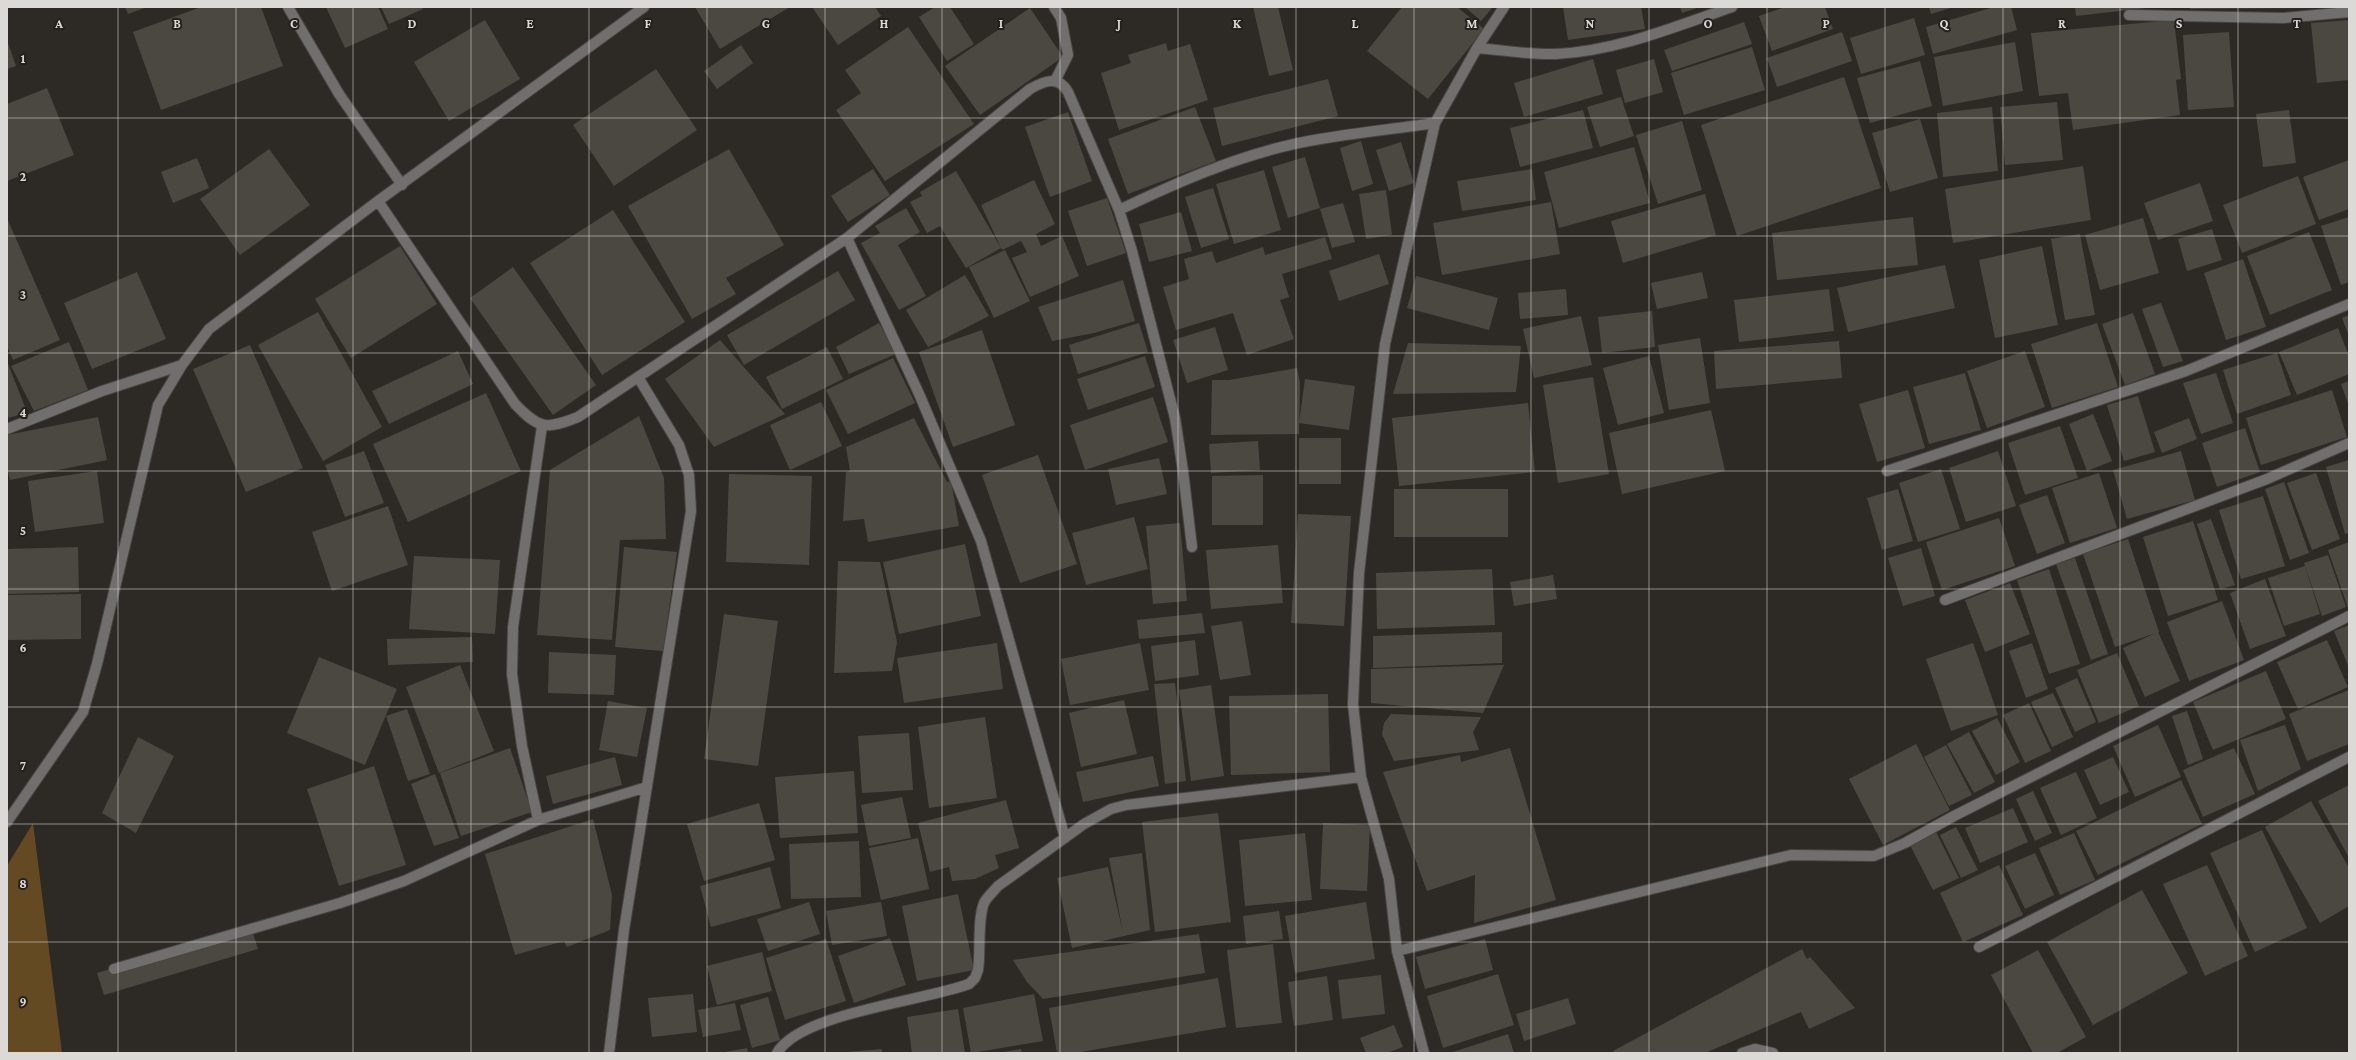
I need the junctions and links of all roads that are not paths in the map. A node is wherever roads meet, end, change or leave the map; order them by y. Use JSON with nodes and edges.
{"nodes":[{"id":1,"x":288,"y":7,"type":"edge"},
{"id":2,"x":644,"y":7,"type":"edge"},
{"id":3,"x":1054,"y":7,"type":"edge"},
{"id":4,"x":1504,"y":7,"type":"edge"},
{"id":5,"x":1732,"y":7,"type":"edge"},
{"id":6,"x":2349,"y":12,"type":"edge"},
{"id":7,"x":2129,"y":15,"type":"dead end"},
{"id":8,"x":1477,"y":48,"type":"junction"},
{"id":9,"x":1055,"y":81,"type":"junction"},
{"id":10,"x":1435,"y":123,"type":"junction"},
{"id":11,"x":402,"y":185,"type":"junction"},
{"id":12,"x":378,"y":201,"type":"junction"},
{"id":13,"x":1119,"y":210,"type":"junction"},
{"id":14,"x":847,"y":238,"type":"junction"},
{"id":15,"x":2349,"y":304,"type":"edge"},
{"id":16,"x":182,"y":365,"type":"junction"},
{"id":17,"x":638,"y":376,"type":"junction"},
{"id":18,"x":542,"y":426,"type":"junction"},
{"id":19,"x":7,"y":429,"type":"edge"},
{"id":20,"x":2349,"y":443,"type":"edge"},
{"id":21,"x":1887,"y":471,"type":"dead end"},
{"id":22,"x":1192,"y":547,"type":"dead end"},
{"id":23,"x":1945,"y":600,"type":"dead end"},
{"id":24,"x":2349,"y":616,"type":"edge"},
{"id":25,"x":2349,"y":757,"type":"edge"},
{"id":26,"x":1361,"y":777,"type":"junction"},
{"id":27,"x":647,"y":787,"type":"junction"},
{"id":28,"x":538,"y":820,"type":"junction"},
{"id":29,"x":7,"y":822,"type":"edge"},
{"id":30,"x":1065,"y":838,"type":"junction"},
{"id":31,"x":1979,"y":947,"type":"dead end"},
{"id":32,"x":1397,"y":951,"type":"junction"},
{"id":33,"x":114,"y":969,"type":"dead end"},
{"id":34,"x":609,"y":1053,"type":"edge"},
{"id":35,"x":777,"y":1053,"type":"edge"},
{"id":36,"x":1424,"y":1053,"type":"edge"},
{"id":37,"x":1742,"y":1053,"type":"edge"},
{"id":38,"x":1773,"y":1053,"type":"edge"}],
"edges":[{"from":1,"to":11,"type":"street"},
{"from":2,"to":11,"type":"street"},
{"from":3,"to":9,"type":"street"},
{"from":4,"to":8,"type":"street"},
{"from":5,"to":8,"type":"street"},
{"from":6,"to":7,"type":"street"},
{"from":8,"to":10,"type":"street"},
{"from":9,"to":13,"type":"street"},
{"from":9,"to":14,"type":"street"},
{"from":10,"to":13,"type":"street"},
{"from":10,"to":26,"type":"street"},
{"from":11,"to":12,"type":"street"},
{"from":12,"to":16,"type":"street"},
{"from":12,"to":18,"type":"street"},
{"from":13,"to":22,"type":"street"},
{"from":14,"to":17,"type":"street"},
{"from":14,"to":30,"type":"street"},
{"from":15,"to":21,"type":"street"},
{"from":16,"to":19,"type":"street"},
{"from":16,"to":29,"type":"street"},
{"from":17,"to":18,"type":"street"},
{"from":17,"to":27,"type":"street"},
{"from":18,"to":28,"type":"street"},
{"from":20,"to":23,"type":"street"},
{"from":24,"to":32,"type":"street"},
{"from":25,"to":31,"type":"street"},
{"from":26,"to":30,"type":"street"},
{"from":26,"to":32,"type":"street"},
{"from":27,"to":28,"type":"street"},
{"from":27,"to":34,"type":"street"},
{"from":28,"to":33,"type":"street"},
{"from":30,"to":35,"type":"street"},
{"from":32,"to":36,"type":"street"},
{"from":37,"to":38,"type":"street"}]}
